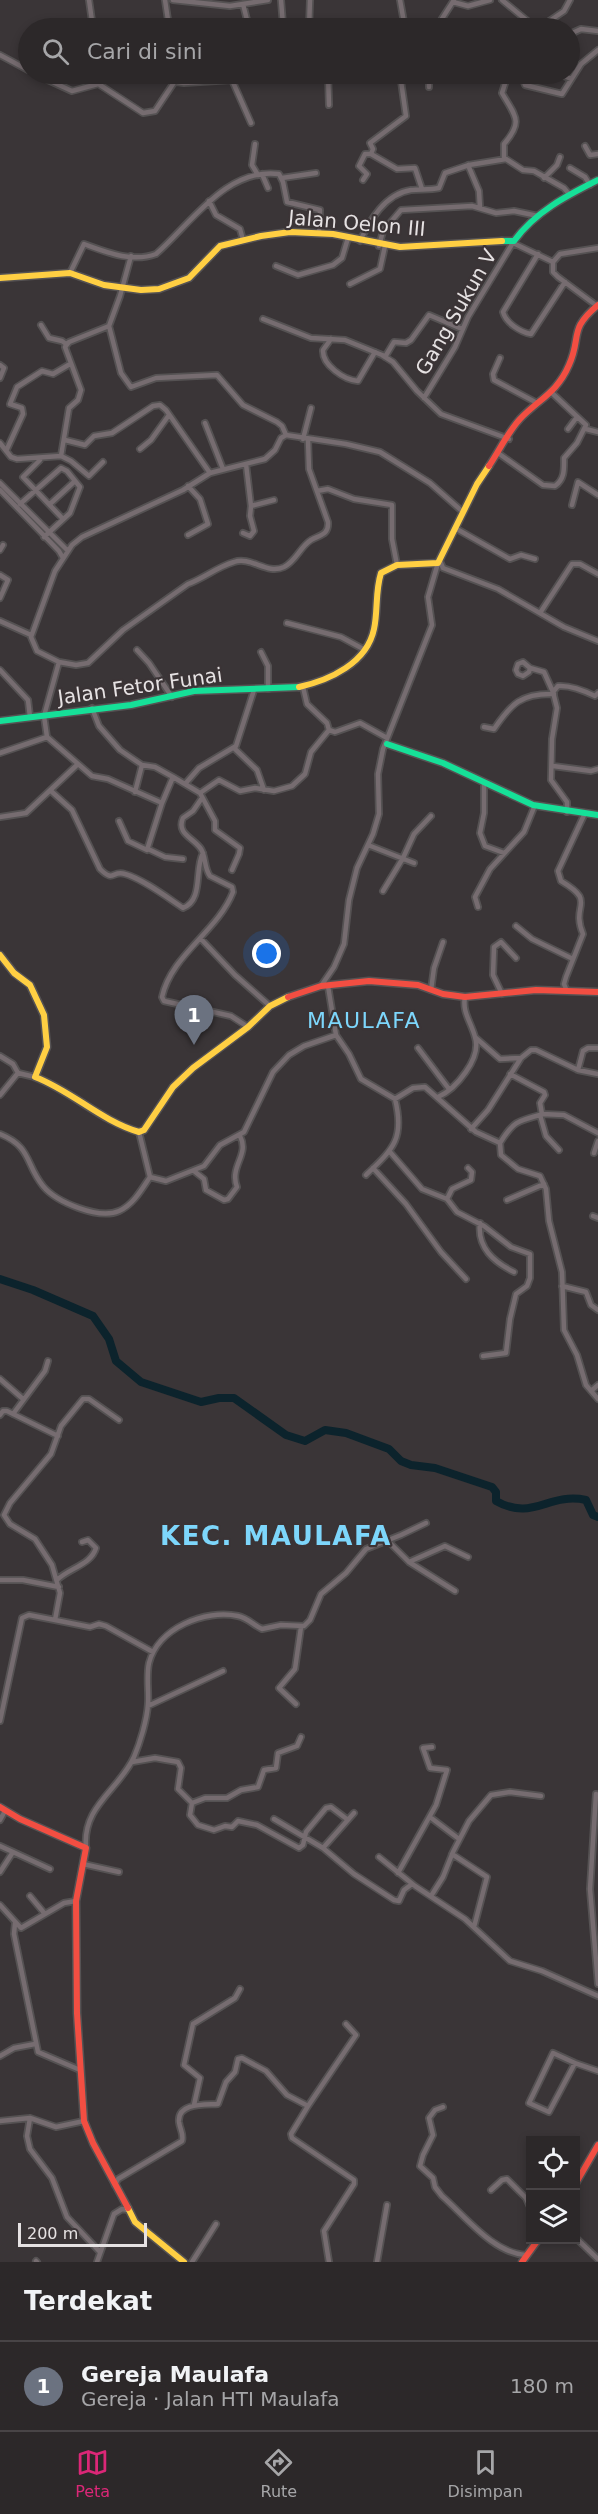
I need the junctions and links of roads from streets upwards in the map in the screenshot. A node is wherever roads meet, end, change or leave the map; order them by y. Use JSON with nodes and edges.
{"nodes":[{"id":1,"x":89,"y":0,"type":"edge"},
{"id":2,"x":165,"y":0,"type":"edge"},
{"id":3,"x":173,"y":0,"type":"edge"},
{"id":4,"x":268,"y":0,"type":"edge"},
{"id":5,"x":281,"y":0,"type":"edge"},
{"id":6,"x":310,"y":0,"type":"edge"},
{"id":7,"x":400,"y":0,"type":"edge"},
{"id":8,"x":490,"y":0,"type":"edge"},
{"id":9,"x":502,"y":0,"type":"edge"},
{"id":10,"x":570,"y":0,"type":"edge"},
{"id":11,"x":193,"y":1,"type":"edge"},
{"id":12,"x":454,"y":1,"type":"edge"},
{"id":13,"x":229,"y":3,"type":"edge"},
{"id":14,"x":243,"y":4,"type":"junction"},
{"id":15,"x":92,"y":18,"type":"edge"},
{"id":16,"x":168,"y":18,"type":"edge"},
{"id":17,"x":246,"y":18,"type":"edge"},
{"id":18,"x":282,"y":18,"type":"edge"},
{"id":19,"x":309,"y":18,"type":"edge"},
{"id":20,"x":403,"y":18,"type":"edge"},
{"id":21,"x":443,"y":18,"type":"edge"},
{"id":22,"x":524,"y":18,"type":"edge"},
{"id":23,"x":553,"y":18,"type":"edge"},
{"id":24,"x":580,"y":29,"type":"edge"},
{"id":25,"x":598,"y":31,"type":"edge"},
{"id":26,"x":598,"y":50,"type":"edge"},
{"id":27,"x":0,"y":55,"type":"edge"},
{"id":28,"x":18,"y":65,"type":"edge"},
{"id":29,"x":580,"y":66,"type":"edge"},
{"id":30,"x":57,"y":84,"type":"edge"},
{"id":31,"x":98,"y":84,"type":"joint"},
{"id":32,"x":173,"y":84,"type":"edge"},
{"id":33,"x":234,"y":84,"type":"edge"},
{"id":34,"x":328,"y":84,"type":"edge"},
{"id":35,"x":401,"y":84,"type":"edge"},
{"id":36,"x":505,"y":84,"type":"edge"},
{"id":37,"x":524,"y":84,"type":"edge"},
{"id":38,"x":568,"y":84,"type":"edge"},
{"id":39,"x":328,"y":105,"type":"dead end"},
{"id":40,"x":251,"y":123,"type":"dead end"},
{"id":41,"x":255,"y":144,"type":"dead end"},
{"id":42,"x":585,"y":146,"type":"dead end"},
{"id":43,"x":371,"y":154,"type":"junction"},
{"id":44,"x":598,"y":154,"type":"edge"},
{"id":45,"x":560,"y":157,"type":"dead end"},
{"id":46,"x":504,"y":159,"type":"junction"},
{"id":47,"x":468,"y":165,"type":"junction"},
{"id":48,"x":570,"y":168,"type":"dead end"},
{"id":49,"x":553,"y":169,"type":"junction"},
{"id":50,"x":560,"y":172,"type":"dead end"},
{"id":51,"x":316,"y":173,"type":"dead end"},
{"id":52,"x":260,"y":175,"type":"junction"},
{"id":53,"x":282,"y":178,"type":"junction"},
{"id":54,"x":544,"y":178,"type":"junction"},
{"id":55,"x":363,"y":180,"type":"dead end"},
{"id":56,"x":598,"y":180,"type":"edge"},
{"id":57,"x":590,"y":185,"type":"junction"},
{"id":58,"x":268,"y":188,"type":"dead end"},
{"id":59,"x":422,"y":189,"type":"junction"},
{"id":60,"x":569,"y":194,"type":"junction"},
{"id":61,"x":209,"y":201,"type":"junction"},
{"id":62,"x":480,"y":208,"type":"junction"},
{"id":63,"x":538,"y":216,"type":"junction"},
{"id":64,"x":319,"y":233,"type":"junction"},
{"id":65,"x":348,"y":238,"type":"junction"},
{"id":66,"x":243,"y":240,"type":"junction"},
{"id":67,"x":360,"y":241,"type":"junction"},
{"id":68,"x":513,"y":242,"type":"junction"},
{"id":69,"x":382,"y":246,"type":"junction"},
{"id":70,"x":598,"y":248,"type":"edge"},
{"id":71,"x":538,"y":254,"type":"junction"},
{"id":72,"x":131,"y":256,"type":"junction"},
{"id":73,"x":553,"y":262,"type":"junction"},
{"id":74,"x":276,"y":266,"type":"dead end"},
{"id":75,"x":70,"y":273,"type":"junction"},
{"id":76,"x":0,"y":278,"type":"edge"},
{"id":77,"x":565,"y":282,"type":"junction"},
{"id":78,"x":350,"y":284,"type":"dead end"},
{"id":79,"x":123,"y":287,"type":"junction"},
{"id":80,"x":598,"y":305,"type":"edge"},
{"id":81,"x":263,"y":319,"type":"dead end"},
{"id":82,"x":41,"y":325,"type":"dead end"},
{"id":83,"x":109,"y":326,"type":"junction"},
{"id":84,"x":462,"y":328,"type":"junction"},
{"id":85,"x":332,"y":339,"type":"junction"},
{"id":86,"x":66,"y":344,"type":"junction"},
{"id":87,"x":375,"y":352,"type":"junction"},
{"id":88,"x":386,"y":357,"type":"junction"},
{"id":89,"x":500,"y":358,"type":"dead end"},
{"id":90,"x":70,"y":364,"type":"junction"},
{"id":91,"x":0,"y":365,"type":"edge"},
{"id":92,"x":0,"y":378,"type":"edge"},
{"id":93,"x":552,"y":393,"type":"junction"},
{"id":94,"x":424,"y":398,"type":"junction"},
{"id":95,"x":537,"y":403,"type":"junction"},
{"id":96,"x":311,"y":408,"type":"dead end"},
{"id":97,"x":169,"y":415,"type":"junction"},
{"id":98,"x":577,"y":417,"type":"junction"},
{"id":99,"x":205,"y":423,"type":"dead end"},
{"id":100,"x":568,"y":429,"type":"dead end"},
{"id":101,"x":586,"y":429,"type":"junction"},
{"id":102,"x":598,"y":432,"type":"edge"},
{"id":103,"x":286,"y":435,"type":"junction"},
{"id":104,"x":306,"y":439,"type":"junction"},
{"id":105,"x":509,"y":439,"type":"junction"},
{"id":106,"x":65,"y":440,"type":"junction"},
{"id":107,"x":0,"y":443,"type":"edge"},
{"id":108,"x":7,"y":449,"type":"junction"},
{"id":109,"x":140,"y":449,"type":"dead end"},
{"id":110,"x":498,"y":453,"type":"junction"},
{"id":111,"x":61,"y":456,"type":"junction"},
{"id":112,"x":40,"y":460,"type":"dead end"},
{"id":113,"x":103,"y":462,"type":"dead end"},
{"id":114,"x":246,"y":464,"type":"junction"},
{"id":115,"x":223,"y":469,"type":"junction"},
{"id":116,"x":210,"y":473,"type":"junction"},
{"id":117,"x":75,"y":481,"type":"junction"},
{"id":118,"x":0,"y":483,"type":"edge"},
{"id":119,"x":188,"y":486,"type":"junction"},
{"id":120,"x":0,"y":490,"type":"edge"},
{"id":121,"x":36,"y":490,"type":"junction"},
{"id":122,"x":317,"y":491,"type":"junction"},
{"id":123,"x":598,"y":495,"type":"edge"},
{"id":124,"x":274,"y":500,"type":"dead end"},
{"id":125,"x":50,"y":504,"type":"junction"},
{"id":126,"x":572,"y":505,"type":"dead end"},
{"id":127,"x":18,"y":506,"type":"junction"},
{"id":128,"x":251,"y":506,"type":"junction"},
{"id":129,"x":463,"y":512,"type":"junction"},
{"id":130,"x":63,"y":519,"type":"junction"},
{"id":131,"x":455,"y":528,"type":"junction"},
{"id":132,"x":243,"y":533,"type":"dead end"},
{"id":133,"x":47,"y":535,"type":"junction"},
{"id":134,"x":188,"y":535,"type":"dead end"},
{"id":135,"x":68,"y":551,"type":"junction"},
{"id":136,"x":63,"y":558,"type":"junction"},
{"id":137,"x":535,"y":560,"type":"dead end"},
{"id":138,"x":439,"y":561,"type":"junction"},
{"id":139,"x":397,"y":565,"type":"junction"},
{"id":140,"x":598,"y":574,"type":"edge"},
{"id":141,"x":0,"y":575,"type":"edge"},
{"id":142,"x":0,"y":598,"type":"edge"},
{"id":143,"x":540,"y":613,"type":"junction"},
{"id":144,"x":0,"y":621,"type":"edge"},
{"id":145,"x":287,"y":623,"type":"dead end"},
{"id":146,"x":31,"y":635,"type":"junction"},
{"id":147,"x":598,"y":641,"type":"edge"},
{"id":148,"x":137,"y":650,"type":"dead end"},
{"id":149,"x":365,"y":650,"type":"junction"},
{"id":150,"x":261,"y":652,"type":"dead end"},
{"id":151,"x":59,"y":662,"type":"junction"},
{"id":152,"x":530,"y":668,"type":"dead end"},
{"id":153,"x":0,"y":670,"type":"edge"},
{"id":154,"x":303,"y":687,"type":"junction"},
{"id":155,"x":268,"y":688,"type":"junction"},
{"id":156,"x":254,"y":690,"type":"junction"},
{"id":157,"x":553,"y":693,"type":"junction"},
{"id":158,"x":598,"y":693,"type":"edge"},
{"id":159,"x":172,"y":697,"type":"junction"},
{"id":160,"x":92,"y":708,"type":"junction"},
{"id":161,"x":44,"y":716,"type":"junction"},
{"id":162,"x":30,"y":717,"type":"junction"},
{"id":163,"x":0,"y":721,"type":"edge"},
{"id":164,"x":484,"y":727,"type":"dead end"},
{"id":165,"x":329,"y":730,"type":"junction"},
{"id":166,"x":47,"y":737,"type":"junction"},
{"id":167,"x":387,"y":741,"type":"junction"},
{"id":168,"x":234,"y":748,"type":"junction"},
{"id":169,"x":0,"y":753,"type":"edge"},
{"id":170,"x":78,"y":764,"type":"junction"},
{"id":171,"x":142,"y":765,"type":"junction"},
{"id":172,"x":553,"y":766,"type":"junction"},
{"id":173,"x":598,"y":769,"type":"edge"},
{"id":174,"x":173,"y":777,"type":"junction"},
{"id":175,"x":184,"y":784,"type":"junction"},
{"id":176,"x":484,"y":784,"type":"junction"},
{"id":177,"x":264,"y":790,"type":"junction"},
{"id":178,"x":51,"y":791,"type":"junction"},
{"id":179,"x":135,"y":792,"type":"junction"},
{"id":180,"x":201,"y":796,"type":"junction"},
{"id":181,"x":162,"y":803,"type":"junction"},
{"id":182,"x":535,"y":805,"type":"junction"},
{"id":183,"x":567,"y":812,"type":"junction"},
{"id":184,"x":585,"y":813,"type":"junction"},
{"id":185,"x":598,"y":815,"type":"edge"},
{"id":186,"x":431,"y":816,"type":"dead end"},
{"id":187,"x":0,"y":817,"type":"edge"},
{"id":188,"x":118,"y":821,"type":"dead end"},
{"id":189,"x":368,"y":845,"type":"junction"},
{"id":190,"x":148,"y":849,"type":"junction"},
{"id":191,"x":203,"y":853,"type":"junction"},
{"id":192,"x":504,"y":853,"type":"junction"},
{"id":193,"x":403,"y":858,"type":"junction"},
{"id":194,"x":183,"y":859,"type":"dead end"},
{"id":195,"x":414,"y":863,"type":"dead end"},
{"id":196,"x":232,"y":870,"type":"dead end"},
{"id":197,"x":383,"y":891,"type":"dead end"},
{"id":198,"x":478,"y":907,"type":"dead end"},
{"id":199,"x":516,"y":926,"type":"dead end"},
{"id":200,"x":201,"y":939,"type":"junction"},
{"id":201,"x":443,"y":942,"type":"dead end"},
{"id":202,"x":0,"y":955,"type":"edge"},
{"id":203,"x":516,"y":958,"type":"dead end"},
{"id":204,"x":573,"y":959,"type":"junction"},
{"id":205,"x":324,"y":986,"type":"junction"},
{"id":206,"x":566,"y":989,"type":"junction"},
{"id":207,"x":431,"y":990,"type":"junction"},
{"id":208,"x":598,"y":992,"type":"edge"},
{"id":209,"x":502,"y":994,"type":"junction"},
{"id":210,"x":465,"y":997,"type":"junction"},
{"id":211,"x":270,"y":1006,"type":"junction"},
{"id":212,"x":248,"y":1028,"type":"junction"},
{"id":213,"x":336,"y":1035,"type":"junction"},
{"id":214,"x":476,"y":1038,"type":"junction"},
{"id":215,"x":418,"y":1048,"type":"dead end"},
{"id":216,"x":598,"y":1048,"type":"edge"},
{"id":217,"x":0,"y":1056,"type":"edge"},
{"id":218,"x":521,"y":1058,"type":"junction"},
{"id":219,"x":578,"y":1071,"type":"junction"},
{"id":220,"x":18,"y":1073,"type":"junction"},
{"id":221,"x":510,"y":1074,"type":"junction"},
{"id":222,"x":598,"y":1074,"type":"edge"},
{"id":223,"x":35,"y":1077,"type":"junction"},
{"id":224,"x":449,"y":1089,"type":"junction"},
{"id":225,"x":0,"y":1095,"type":"edge"},
{"id":226,"x":438,"y":1097,"type":"junction"},
{"id":227,"x":395,"y":1099,"type":"junction"},
{"id":228,"x":541,"y":1114,"type":"junction"},
{"id":229,"x":471,"y":1129,"type":"junction"},
{"id":230,"x":139,"y":1132,"type":"junction"},
{"id":231,"x":598,"y":1133,"type":"edge"},
{"id":232,"x":0,"y":1134,"type":"edge"},
{"id":233,"x":240,"y":1136,"type":"junction"},
{"id":234,"x":598,"y":1141,"type":"edge"},
{"id":235,"x":500,"y":1143,"type":"junction"},
{"id":236,"x":559,"y":1150,"type":"dead end"},
{"id":237,"x":390,"y":1152,"type":"junction"},
{"id":238,"x":594,"y":1153,"type":"dead end"},
{"id":239,"x":373,"y":1168,"type":"junction"},
{"id":240,"x":468,"y":1168,"type":"dead end"},
{"id":241,"x":194,"y":1171,"type":"junction"},
{"id":242,"x":366,"y":1175,"type":"dead end"},
{"id":243,"x":150,"y":1177,"type":"junction"},
{"id":244,"x":544,"y":1184,"type":"junction"},
{"id":245,"x":447,"y":1199,"type":"junction"},
{"id":246,"x":507,"y":1200,"type":"dead end"},
{"id":247,"x":480,"y":1223,"type":"junction"},
{"id":248,"x":514,"y":1272,"type":"dead end"},
{"id":249,"x":466,"y":1279,"type":"dead end"},
{"id":250,"x":562,"y":1286,"type":"junction"},
{"id":251,"x":598,"y":1310,"type":"edge"},
{"id":252,"x":483,"y":1356,"type":"dead end"},
{"id":253,"x":48,"y":1361,"type":"dead end"},
{"id":254,"x":0,"y":1379,"type":"edge"},
{"id":255,"x":598,"y":1385,"type":"edge"},
{"id":256,"x":591,"y":1391,"type":"junction"},
{"id":257,"x":23,"y":1399,"type":"junction"},
{"id":258,"x":598,"y":1399,"type":"edge"},
{"id":259,"x":13,"y":1414,"type":"junction"},
{"id":260,"x":0,"y":1415,"type":"edge"},
{"id":261,"x":119,"y":1420,"type":"dead end"},
{"id":262,"x":57,"y":1436,"type":"junction"},
{"id":263,"x":426,"y":1523,"type":"dead end"},
{"id":264,"x":388,"y":1541,"type":"junction"},
{"id":265,"x":82,"y":1542,"type":"dead end"},
{"id":266,"x":468,"y":1557,"type":"dead end"},
{"id":267,"x":409,"y":1562,"type":"junction"},
{"id":268,"x":0,"y":1580,"type":"edge"},
{"id":269,"x":57,"y":1580,"type":"junction"},
{"id":270,"x":59,"y":1587,"type":"junction"},
{"id":271,"x":455,"y":1591,"type":"dead end"},
{"id":272,"x":55,"y":1620,"type":"junction"},
{"id":273,"x":301,"y":1627,"type":"junction"},
{"id":274,"x":153,"y":1652,"type":"junction"},
{"id":275,"x":223,"y":1671,"type":"dead end"},
{"id":276,"x":296,"y":1704,"type":"dead end"},
{"id":277,"x":148,"y":1706,"type":"junction"},
{"id":278,"x":0,"y":1721,"type":"edge"},
{"id":279,"x":301,"y":1737,"type":"dead end"},
{"id":280,"x":432,"y":1747,"type":"dead end"},
{"id":281,"x":132,"y":1762,"type":"junction"},
{"id":282,"x":596,"y":1794,"type":"dead end"},
{"id":283,"x":541,"y":1796,"type":"dead end"},
{"id":284,"x":192,"y":1803,"type":"junction"},
{"id":285,"x":3,"y":1809,"type":"edge"},
{"id":286,"x":354,"y":1813,"type":"dead end"},
{"id":287,"x":430,"y":1817,"type":"junction"},
{"id":288,"x":274,"y":1818,"type":"dead end"},
{"id":289,"x":0,"y":1820,"type":"edge"},
{"id":290,"x":348,"y":1820,"type":"junction"},
{"id":291,"x":305,"y":1836,"type":"junction"},
{"id":292,"x":459,"y":1839,"type":"junction"},
{"id":293,"x":0,"y":1846,"type":"edge"},
{"id":294,"x":86,"y":1848,"type":"junction"},
{"id":295,"x":323,"y":1848,"type":"junction"},
{"id":296,"x":13,"y":1852,"type":"junction"},
{"id":297,"x":452,"y":1854,"type":"junction"},
{"id":298,"x":379,"y":1857,"type":"dead end"},
{"id":299,"x":83,"y":1864,"type":"junction"},
{"id":300,"x":50,"y":1869,"type":"dead end"},
{"id":301,"x":0,"y":1872,"type":"edge"},
{"id":302,"x":119,"y":1872,"type":"dead end"},
{"id":303,"x":398,"y":1873,"type":"junction"},
{"id":304,"x":412,"y":1884,"type":"junction"},
{"id":305,"x":30,"y":1896,"type":"dead end"},
{"id":306,"x":431,"y":1896,"type":"junction"},
{"id":307,"x":76,"y":1901,"type":"junction"},
{"id":308,"x":0,"y":1905,"type":"edge"},
{"id":309,"x":45,"y":1914,"type":"junction"},
{"id":310,"x":15,"y":1923,"type":"junction"},
{"id":311,"x":474,"y":1927,"type":"junction"},
{"id":312,"x":596,"y":1929,"type":"edge"},
{"id":313,"x":598,"y":1984,"type":"edge"},
{"id":314,"x":240,"y":1989,"type":"dead end"},
{"id":315,"x":598,"y":1996,"type":"edge"},
{"id":316,"x":346,"y":2024,"type":"dead end"},
{"id":317,"x":36,"y":2044,"type":"junction"},
{"id":318,"x":0,"y":2056,"type":"edge"},
{"id":319,"x":575,"y":2064,"type":"junction"},
{"id":320,"x":80,"y":2070,"type":"junction"},
{"id":321,"x":598,"y":2071,"type":"edge"},
{"id":322,"x":194,"y":2105,"type":"junction"},
{"id":323,"x":308,"y":2106,"type":"junction"},
{"id":324,"x":443,"y":2107,"type":"dead end"},
{"id":325,"x":30,"y":2118,"type":"junction"},
{"id":326,"x":0,"y":2121,"type":"edge"},
{"id":327,"x":84,"y":2121,"type":"junction"},
{"id":328,"x":598,"y":2145,"type":"edge"},
{"id":329,"x":580,"y":2176,"type":"edge"},
{"id":330,"x":116,"y":2185,"type":"junction"},
{"id":331,"x":491,"y":2190,"type":"dead end"},
{"id":332,"x":526,"y":2198,"type":"edge"},
{"id":333,"x":387,"y":2205,"type":"dead end"},
{"id":334,"x":128,"y":2210,"type":"junction"},
{"id":335,"x":216,"y":2224,"type":"dead end"},
{"id":336,"x":580,"y":2242,"type":"edge"},
{"id":337,"x":535,"y":2244,"type":"edge"},
{"id":338,"x":99,"y":2251,"type":"junction"},
{"id":339,"x":526,"y":2255,"type":"junction"},
{"id":340,"x":598,"y":2259,"type":"edge"},
{"id":341,"x":97,"y":2262,"type":"edge"},
{"id":342,"x":184,"y":2262,"type":"edge"},
{"id":343,"x":192,"y":2262,"type":"edge"},
{"id":344,"x":329,"y":2262,"type":"edge"},
{"id":345,"x":377,"y":2262,"type":"edge"},
{"id":346,"x":522,"y":2262,"type":"edge"}],
"edges":[{"from":1,"to":15,"type":"street"},
{"from":2,"to":16,"type":"street"},
{"from":3,"to":11,"type":"street"},
{"from":4,"to":14,"type":"street"},
{"from":5,"to":18,"type":"street"},
{"from":6,"to":19,"type":"street"},
{"from":7,"to":20,"type":"street"},
{"from":8,"to":12,"type":"street"},
{"from":9,"to":22,"type":"street"},
{"from":10,"to":23,"type":"street"},
{"from":11,"to":13,"type":"street"},
{"from":12,"to":21,"type":"street"},
{"from":13,"to":14,"type":"street"},
{"from":14,"to":17,"type":"street"},
{"from":24,"to":25,"type":"street"},
{"from":26,"to":29,"type":"street"},
{"from":27,"to":28,"type":"street"},
{"from":30,"to":31,"type":"street"},
{"from":31,"to":32,"type":"street"},
{"from":33,"to":40,"type":"street"},
{"from":34,"to":39,"type":"street"},
{"from":35,"to":43,"type":"street"},
{"from":36,"to":46,"type":"street"},
{"from":37,"to":38,"type":"street"},
{"from":41,"to":52,"type":"street"},
{"from":42,"to":44,"type":"street"},
{"from":43,"to":55,"type":"street"},
{"from":43,"to":59,"type":"street"},
{"from":45,"to":49,"type":"street"},
{"from":46,"to":47,"type":"street"},
{"from":46,"to":54,"type":"street"},
{"from":47,"to":59,"type":"street"},
{"from":47,"to":62,"type":"street"},
{"from":48,"to":57,"type":"street"},
{"from":49,"to":50,"type":"street"},
{"from":49,"to":54,"type":"street"},
{"from":51,"to":53,"type":"street"},
{"from":52,"to":53,"type":"street"},
{"from":52,"to":58,"type":"street"},
{"from":52,"to":61,"type":"street"},
{"from":53,"to":64,"type":"street"},
{"from":54,"to":60,"type":"street"},
{"from":56,"to":57,"type":"street"},
{"from":57,"to":60,"type":"street"},
{"from":59,"to":67,"type":"street"},
{"from":60,"to":63,"type":"street"},
{"from":61,"to":66,"type":"street"},
{"from":61,"to":72,"type":"street"},
{"from":62,"to":63,"type":"street"},
{"from":62,"to":69,"type":"street"},
{"from":63,"to":68,"type":"street"},
{"from":64,"to":65,"type":"street","name":"Jalan Oelon III"},
{"from":64,"to":66,"type":"street","name":"Jalan Oelon III"},
{"from":65,"to":67,"type":"street","name":"Jalan Oelon III"},
{"from":65,"to":74,"type":"street"},
{"from":66,"to":79,"type":"street","name":"Jalan Oelon III"},
{"from":67,"to":69,"type":"street","name":"Jalan Oelon III"},
{"from":68,"to":69,"type":"street","name":"Jalan Oelon III"},
{"from":68,"to":71,"type":"street"},
{"from":68,"to":84,"type":"street","name":"Gang Sukun V"},
{"from":69,"to":78,"type":"street"},
{"from":70,"to":73,"type":"street"},
{"from":71,"to":73,"type":"street"},
{"from":71,"to":77,"type":"street"},
{"from":72,"to":75,"type":"street"},
{"from":72,"to":79,"type":"street"},
{"from":73,"to":77,"type":"street"},
{"from":75,"to":76,"type":"street","name":"Jalan Oelon III"},
{"from":75,"to":79,"type":"street","name":"Jalan Oelon III"},
{"from":77,"to":80,"type":"street"},
{"from":79,"to":83,"type":"street"},
{"from":80,"to":93,"type":"street"},
{"from":81,"to":85,"type":"street"},
{"from":82,"to":86,"type":"street"},
{"from":83,"to":86,"type":"street"},
{"from":83,"to":103,"type":"street"},
{"from":84,"to":88,"type":"street"},
{"from":84,"to":94,"type":"street","name":"Gang Sukun V"},
{"from":85,"to":87,"type":"street"},
{"from":85,"to":87,"type":"street"},
{"from":86,"to":90,"type":"street"},
{"from":87,"to":88,"type":"street"},
{"from":88,"to":94,"type":"street"},
{"from":89,"to":95,"type":"street"},
{"from":90,"to":106,"type":"street"},
{"from":90,"to":108,"type":"street"},
{"from":91,"to":92,"type":"street"},
{"from":93,"to":95,"type":"street"},
{"from":93,"to":98,"type":"street"},
{"from":94,"to":105,"type":"street"},
{"from":95,"to":105,"type":"street"},
{"from":96,"to":104,"type":"street"},
{"from":97,"to":106,"type":"street"},
{"from":97,"to":109,"type":"street"},
{"from":97,"to":116,"type":"street"},
{"from":98,"to":100,"type":"street"},
{"from":98,"to":101,"type":"street"},
{"from":99,"to":115,"type":"street"},
{"from":101,"to":102,"type":"street"},
{"from":101,"to":110,"type":"street"},
{"from":103,"to":104,"type":"street"},
{"from":103,"to":114,"type":"street"},
{"from":104,"to":122,"type":"street"},
{"from":104,"to":129,"type":"street"},
{"from":105,"to":110,"type":"street"},
{"from":106,"to":111,"type":"street"},
{"from":107,"to":108,"type":"street"},
{"from":108,"to":111,"type":"street"},
{"from":110,"to":129,"type":"street"},
{"from":111,"to":113,"type":"street"},
{"from":112,"to":121,"type":"street"},
{"from":114,"to":115,"type":"street"},
{"from":114,"to":128,"type":"street"},
{"from":115,"to":116,"type":"street"},
{"from":116,"to":119,"type":"street"},
{"from":117,"to":121,"type":"street"},
{"from":117,"to":125,"type":"street"},
{"from":117,"to":130,"type":"street"},
{"from":118,"to":127,"type":"street"},
{"from":119,"to":134,"type":"street"},
{"from":119,"to":135,"type":"street"},
{"from":120,"to":127,"type":"street"},
{"from":121,"to":125,"type":"street"},
{"from":121,"to":127,"type":"street"},
{"from":122,"to":139,"type":"street"},
{"from":122,"to":151,"type":"street"},
{"from":123,"to":126,"type":"street"},
{"from":124,"to":128,"type":"street"},
{"from":125,"to":130,"type":"street"},
{"from":127,"to":133,"type":"street"},
{"from":128,"to":132,"type":"street"},
{"from":129,"to":131,"type":"street"},
{"from":130,"to":133,"type":"street"},
{"from":131,"to":137,"type":"street"},
{"from":131,"to":138,"type":"street"},
{"from":133,"to":135,"type":"street"},
{"from":133,"to":136,"type":"street"},
{"from":135,"to":136,"type":"street"},
{"from":136,"to":146,"type":"street"},
{"from":138,"to":139,"type":"street"},
{"from":138,"to":143,"type":"street"},
{"from":138,"to":167,"type":"street"},
{"from":139,"to":149,"type":"street"},
{"from":140,"to":143,"type":"street"},
{"from":141,"to":142,"type":"street"},
{"from":143,"to":147,"type":"street"},
{"from":144,"to":146,"type":"street"},
{"from":145,"to":149,"type":"street"},
{"from":146,"to":151,"type":"street"},
{"from":148,"to":159,"type":"street"},
{"from":149,"to":154,"type":"street","name":"Jalan Fetor Funai"},
{"from":150,"to":155,"type":"street"},
{"from":151,"to":161,"type":"street"},
{"from":152,"to":157,"type":"street"},
{"from":153,"to":162,"type":"street"},
{"from":154,"to":155,"type":"street","name":"Jalan Fetor Funai"},
{"from":154,"to":165,"type":"street"},
{"from":155,"to":156,"type":"street","name":"Jalan Fetor Funai"},
{"from":156,"to":159,"type":"street","name":"Jalan Fetor Funai"},
{"from":156,"to":168,"type":"street"},
{"from":157,"to":158,"type":"street"},
{"from":157,"to":164,"type":"street"},
{"from":157,"to":172,"type":"street"},
{"from":159,"to":160,"type":"street","name":"Jalan Fetor Funai"},
{"from":160,"to":161,"type":"street","name":"Jalan Fetor Funai"},
{"from":160,"to":171,"type":"street"},
{"from":161,"to":162,"type":"street","name":"Jalan Fetor Funai"},
{"from":161,"to":166,"type":"street"},
{"from":162,"to":163,"type":"street","name":"Jalan Fetor Funai"},
{"from":165,"to":167,"type":"street"},
{"from":165,"to":177,"type":"street"},
{"from":166,"to":169,"type":"street"},
{"from":166,"to":170,"type":"street"},
{"from":167,"to":176,"type":"street"},
{"from":167,"to":189,"type":"street"},
{"from":168,"to":175,"type":"street"},
{"from":168,"to":177,"type":"street"},
{"from":170,"to":178,"type":"street"},
{"from":170,"to":179,"type":"street"},
{"from":171,"to":174,"type":"street"},
{"from":171,"to":179,"type":"street"},
{"from":172,"to":173,"type":"street"},
{"from":172,"to":183,"type":"street"},
{"from":174,"to":175,"type":"street"},
{"from":174,"to":181,"type":"street"},
{"from":175,"to":180,"type":"street"},
{"from":176,"to":182,"type":"street"},
{"from":176,"to":192,"type":"street"},
{"from":177,"to":180,"type":"street"},
{"from":178,"to":187,"type":"street"},
{"from":178,"to":191,"type":"street"},
{"from":179,"to":181,"type":"street"},
{"from":180,"to":191,"type":"street"},
{"from":180,"to":196,"type":"street"},
{"from":181,"to":190,"type":"street"},
{"from":182,"to":183,"type":"street"},
{"from":182,"to":192,"type":"street"},
{"from":183,"to":184,"type":"street"},
{"from":184,"to":185,"type":"street"},
{"from":184,"to":204,"type":"street"},
{"from":186,"to":193,"type":"street"},
{"from":188,"to":190,"type":"street"},
{"from":189,"to":193,"type":"street"},
{"from":189,"to":205,"type":"street"},
{"from":190,"to":194,"type":"street"},
{"from":191,"to":200,"type":"street"},
{"from":192,"to":198,"type":"street"},
{"from":193,"to":195,"type":"street"},
{"from":193,"to":197,"type":"street"},
{"from":199,"to":204,"type":"street"},
{"from":200,"to":211,"type":"street"},
{"from":200,"to":212,"type":"street"},
{"from":201,"to":207,"type":"street"},
{"from":202,"to":223,"type":"street"},
{"from":203,"to":209,"type":"street"},
{"from":204,"to":206,"type":"street"},
{"from":205,"to":207,"type":"street"},
{"from":205,"to":211,"type":"street"},
{"from":205,"to":213,"type":"street"},
{"from":206,"to":208,"type":"street"},
{"from":206,"to":209,"type":"street"},
{"from":207,"to":210,"type":"street"},
{"from":209,"to":210,"type":"street"},
{"from":210,"to":214,"type":"street"},
{"from":211,"to":212,"type":"street"},
{"from":212,"to":230,"type":"street"},
{"from":213,"to":227,"type":"street"},
{"from":213,"to":233,"type":"street"},
{"from":214,"to":218,"type":"street"},
{"from":214,"to":224,"type":"street"},
{"from":215,"to":224,"type":"street"},
{"from":216,"to":219,"type":"street"},
{"from":217,"to":220,"type":"street"},
{"from":218,"to":219,"type":"street"},
{"from":218,"to":221,"type":"street"},
{"from":219,"to":222,"type":"street"},
{"from":220,"to":223,"type":"street"},
{"from":220,"to":225,"type":"street"},
{"from":221,"to":228,"type":"street"},
{"from":221,"to":229,"type":"street"},
{"from":223,"to":230,"type":"street"},
{"from":224,"to":226,"type":"street"},
{"from":226,"to":227,"type":"street"},
{"from":226,"to":229,"type":"street"},
{"from":227,"to":237,"type":"street"},
{"from":228,"to":231,"type":"street"},
{"from":228,"to":235,"type":"street"},
{"from":228,"to":236,"type":"street"},
{"from":229,"to":235,"type":"street"},
{"from":230,"to":243,"type":"street"},
{"from":232,"to":243,"type":"street"},
{"from":233,"to":241,"type":"street"},
{"from":233,"to":241,"type":"street"},
{"from":234,"to":238,"type":"street"},
{"from":235,"to":244,"type":"street"},
{"from":237,"to":239,"type":"street"},
{"from":237,"to":245,"type":"street"},
{"from":239,"to":242,"type":"street"},
{"from":239,"to":249,"type":"street"},
{"from":240,"to":245,"type":"street"},
{"from":241,"to":243,"type":"street"},
{"from":244,"to":246,"type":"street"},
{"from":244,"to":250,"type":"street"},
{"from":245,"to":247,"type":"street"},
{"from":247,"to":248,"type":"street"},
{"from":247,"to":252,"type":"street"},
{"from":250,"to":251,"type":"street"},
{"from":250,"to":256,"type":"street"},
{"from":253,"to":257,"type":"street"},
{"from":254,"to":257,"type":"street"},
{"from":255,"to":256,"type":"street"},
{"from":256,"to":258,"type":"street"},
{"from":257,"to":259,"type":"street"},
{"from":259,"to":260,"type":"street"},
{"from":259,"to":262,"type":"street"},
{"from":261,"to":262,"type":"street"},
{"from":262,"to":269,"type":"street"},
{"from":263,"to":264,"type":"street"},
{"from":264,"to":267,"type":"street"},
{"from":264,"to":273,"type":"street"},
{"from":265,"to":269,"type":"street"},
{"from":266,"to":267,"type":"street"},
{"from":267,"to":271,"type":"street"},
{"from":268,"to":270,"type":"street"},
{"from":269,"to":270,"type":"street"},
{"from":270,"to":272,"type":"street"},
{"from":272,"to":274,"type":"street"},
{"from":272,"to":278,"type":"street"},
{"from":273,"to":274,"type":"street"},
{"from":273,"to":276,"type":"street"},
{"from":274,"to":277,"type":"street"},
{"from":275,"to":277,"type":"street"},
{"from":277,"to":281,"type":"street"},
{"from":279,"to":284,"type":"street"},
{"from":280,"to":287,"type":"street"},
{"from":281,"to":284,"type":"street"},
{"from":281,"to":294,"type":"street"},
{"from":282,"to":312,"type":"street"},
{"from":283,"to":292,"type":"street"},
{"from":284,"to":291,"type":"street"},
{"from":285,"to":289,"type":"street"},
{"from":285,"to":294,"type":"street"},
{"from":286,"to":290,"type":"street"},
{"from":287,"to":292,"type":"street"},
{"from":287,"to":303,"type":"street"},
{"from":288,"to":291,"type":"street"},
{"from":290,"to":291,"type":"street"},
{"from":290,"to":295,"type":"street"},
{"from":291,"to":295,"type":"street"},
{"from":292,"to":297,"type":"street"},
{"from":293,"to":296,"type":"street"},
{"from":294,"to":299,"type":"street"},
{"from":295,"to":304,"type":"street"},
{"from":296,"to":300,"type":"street"},
{"from":296,"to":301,"type":"street"},
{"from":297,"to":306,"type":"street"},
{"from":297,"to":311,"type":"street"},
{"from":298,"to":303,"type":"street"},
{"from":299,"to":302,"type":"street"},
{"from":299,"to":307,"type":"street"},
{"from":303,"to":304,"type":"street"},
{"from":304,"to":306,"type":"street"},
{"from":305,"to":309,"type":"street"},
{"from":306,"to":311,"type":"street"},
{"from":307,"to":309,"type":"street"},
{"from":307,"to":320,"type":"street"},
{"from":308,"to":310,"type":"street"},
{"from":309,"to":310,"type":"street"},
{"from":310,"to":317,"type":"street"},
{"from":311,"to":315,"type":"street"},
{"from":312,"to":313,"type":"street"},
{"from":314,"to":322,"type":"street"},
{"from":316,"to":323,"type":"street"},
{"from":317,"to":318,"type":"street"},
{"from":317,"to":320,"type":"street"},
{"from":319,"to":319,"type":"street"},
{"from":319,"to":321,"type":"street"},
{"from":320,"to":327,"type":"street"},
{"from":322,"to":323,"type":"street"},
{"from":322,"to":330,"type":"street"},
{"from":323,"to":344,"type":"street"},
{"from":324,"to":339,"type":"street"},
{"from":325,"to":326,"type":"street"},
{"from":325,"to":327,"type":"street"},
{"from":325,"to":338,"type":"street"},
{"from":327,"to":330,"type":"street"},
{"from":328,"to":329,"type":"street"},
{"from":330,"to":334,"type":"street"},
{"from":331,"to":332,"type":"street"},
{"from":333,"to":345,"type":"street"},
{"from":334,"to":338,"type":"street"},
{"from":334,"to":342,"type":"street"},
{"from":335,"to":343,"type":"street"},
{"from":336,"to":340,"type":"street"},
{"from":337,"to":339,"type":"street"},
{"from":338,"to":341,"type":"street"},
{"from":339,"to":346,"type":"street"}]}
